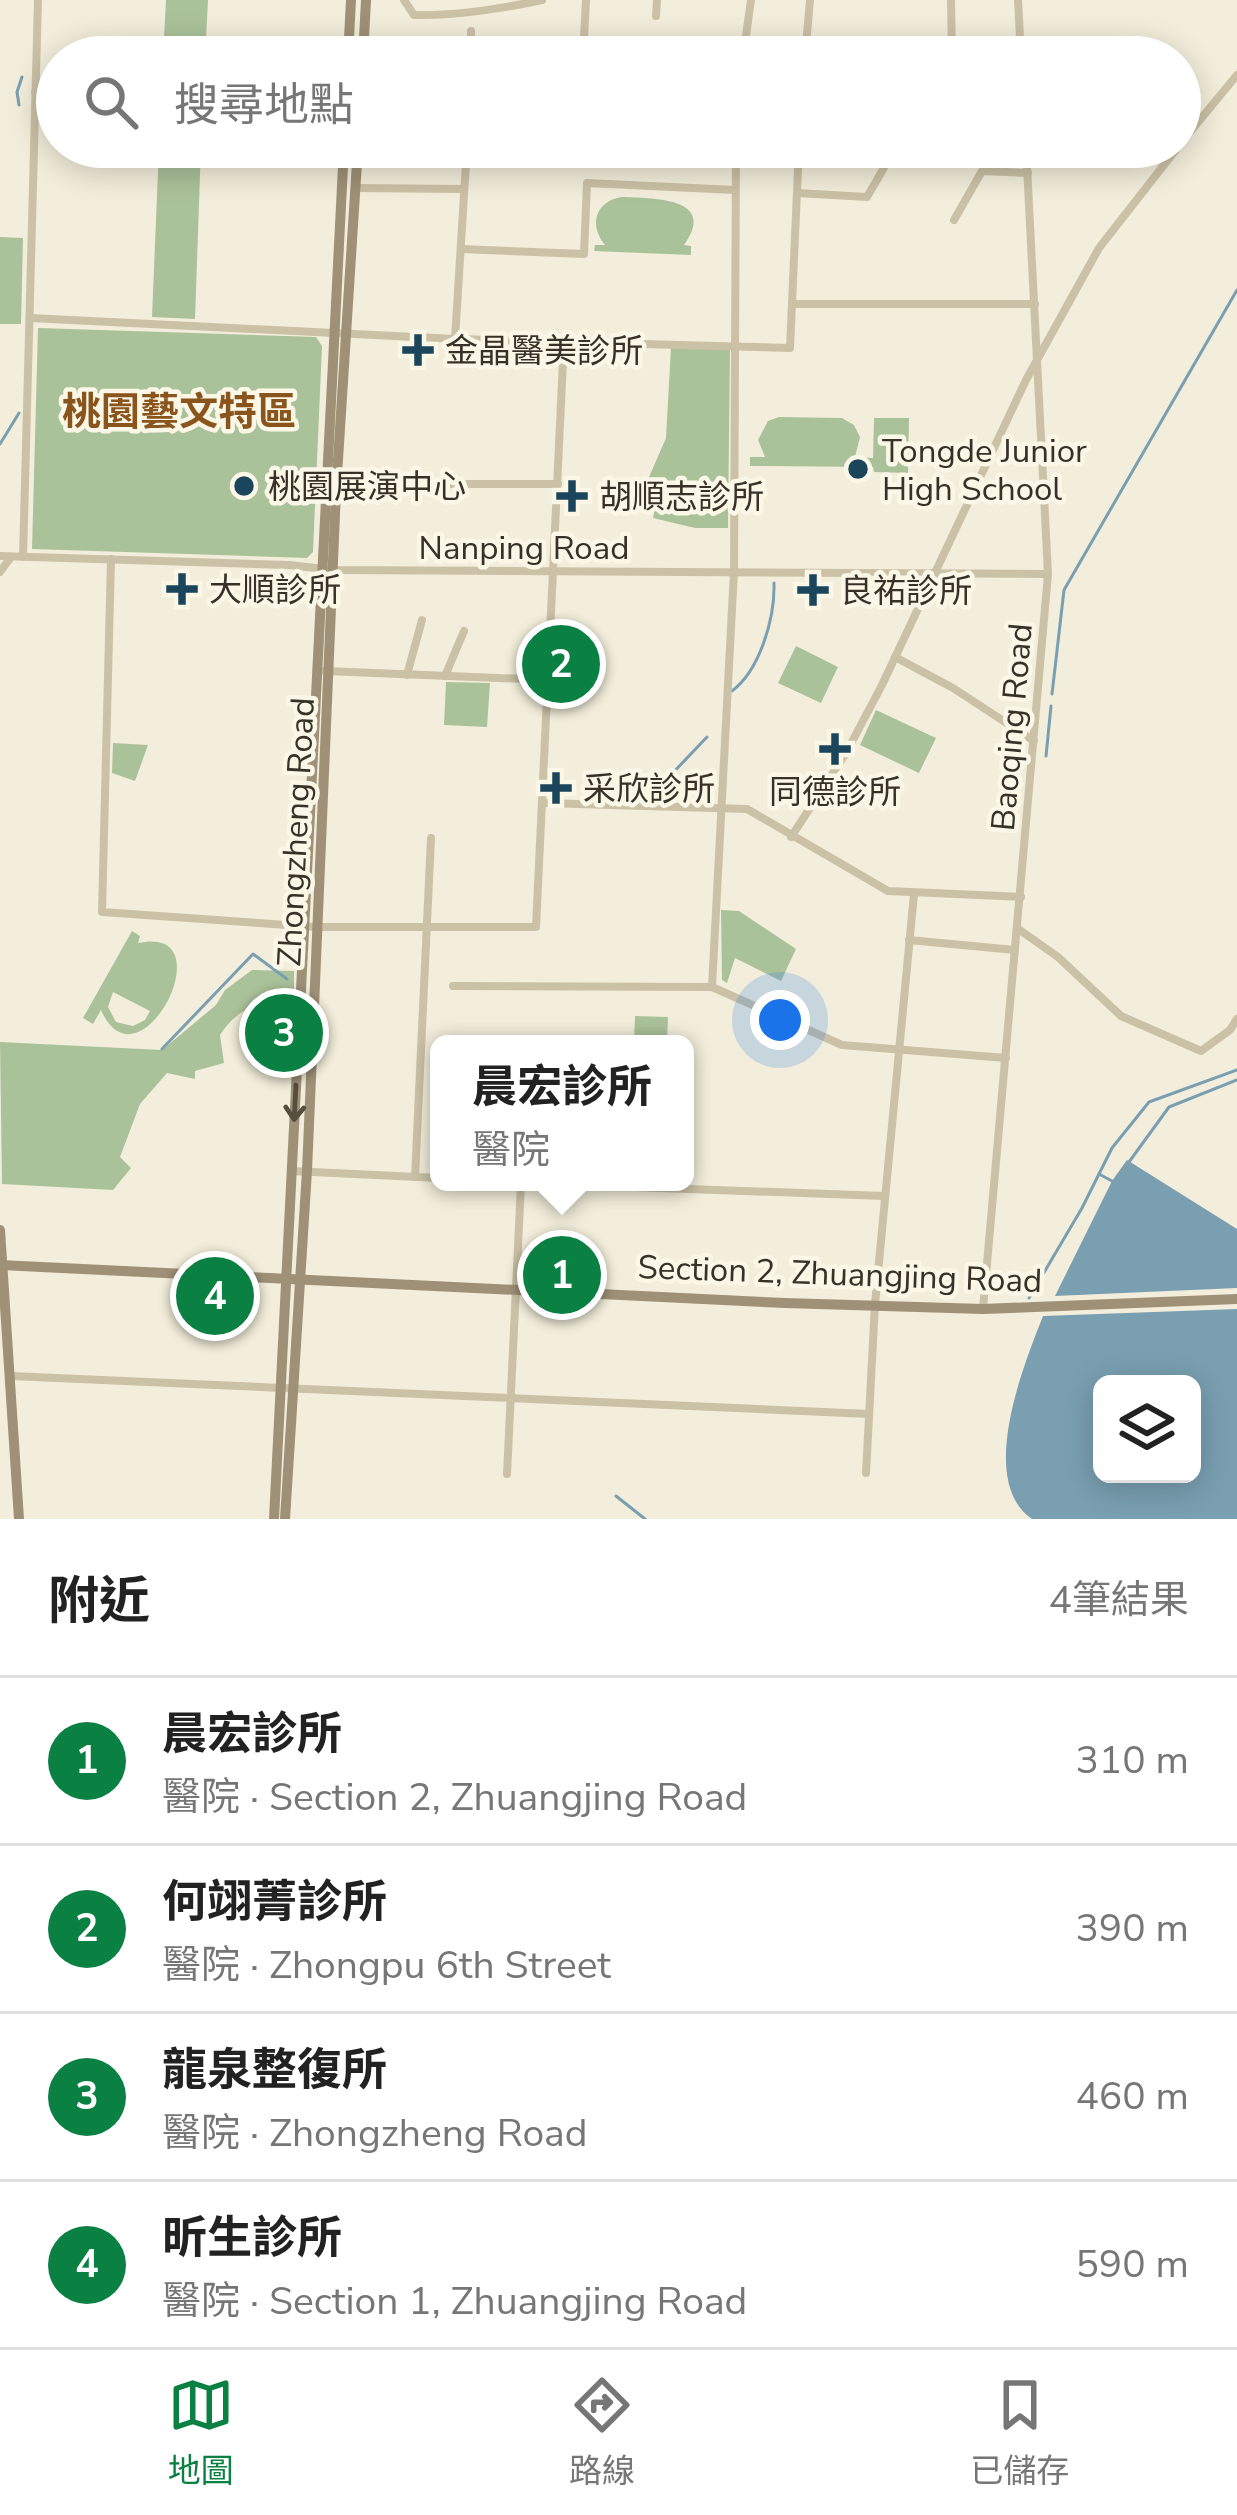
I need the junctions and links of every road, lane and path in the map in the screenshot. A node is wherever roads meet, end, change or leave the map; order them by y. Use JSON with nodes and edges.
{"nodes":[{"id":1,"x":38,"y":0,"type":"edge"},
{"id":2,"x":351,"y":0,"type":"edge"},
{"id":3,"x":366,"y":0,"type":"edge"},
{"id":4,"x":404,"y":0,"type":"edge"},
{"id":5,"x":542,"y":0,"type":"edge"},
{"id":6,"x":586,"y":0,"type":"edge"},
{"id":7,"x":657,"y":0,"type":"edge"},
{"id":8,"x":751,"y":0,"type":"edge"},
{"id":9,"x":810,"y":0,"type":"edge"},
{"id":10,"x":951,"y":0,"type":"edge"},
{"id":11,"x":1018,"y":0,"type":"edge"},
{"id":12,"x":656,"y":16,"type":"dead end"},
{"id":13,"x":471,"y":31,"type":"dead end"},
{"id":14,"x":37,"y":36,"type":"edge"},
{"id":15,"x":349,"y":36,"type":"edge"},
{"id":16,"x":365,"y":36,"type":"edge"},
{"id":17,"x":471,"y":36,"type":"edge"},
{"id":18,"x":584,"y":36,"type":"edge"},
{"id":19,"x":746,"y":36,"type":"edge"},
{"id":20,"x":807,"y":36,"type":"edge"},
{"id":21,"x":952,"y":36,"type":"edge"},
{"id":22,"x":1020,"y":36,"type":"edge"},
{"id":23,"x":36,"y":61,"type":"edge"},
{"id":24,"x":1237,"y":75,"type":"edge"},
{"id":25,"x":35,"y":92,"type":"joint"},
{"id":26,"x":1201,"y":119,"type":"edge"},
{"id":27,"x":344,"y":168,"type":"edge"},
{"id":28,"x":357,"y":168,"type":"edge"},
{"id":29,"x":466,"y":168,"type":"edge"},
{"id":30,"x":736,"y":168,"type":"edge"},
{"id":31,"x":799,"y":168,"type":"edge"},
{"id":32,"x":884,"y":168,"type":"edge"},
{"id":33,"x":1028,"y":168,"type":"edge"},
{"id":34,"x":1162,"y":168,"type":"edge"},
{"id":35,"x":1028,"y":173,"type":"junction"},
{"id":36,"x":356,"y":188,"type":"junction"},
{"id":37,"x":464,"y":189,"type":"junction"},
{"id":38,"x":736,"y":190,"type":"junction"},
{"id":39,"x":797,"y":193,"type":"junction"},
{"id":40,"x":953,"y":220,"type":"dead end"},
{"id":41,"x":460,"y":249,"type":"junction"},
{"id":42,"x":792,"y":304,"type":"junction"},
{"id":43,"x":1035,"y":304,"type":"junction"},
{"id":44,"x":30,"y":318,"type":"junction"},
{"id":45,"x":341,"y":333,"type":"junction"},
{"id":46,"x":455,"y":338,"type":"junction"},
{"id":47,"x":564,"y":340,"type":"junction"},
{"id":48,"x":736,"y":346,"type":"junction"},
{"id":49,"x":1039,"y":357,"type":"junction"},
{"id":50,"x":558,"y":484,"type":"junction"},
{"id":51,"x":336,"y":490,"type":"junction"},
{"id":52,"x":5,"y":556,"type":"edge"},
{"id":53,"x":23,"y":556,"type":"junction"},
{"id":54,"x":112,"y":559,"type":"junction"},
{"id":55,"x":327,"y":568,"type":"junction"},
{"id":56,"x":555,"y":571,"type":"junction"},
{"id":57,"x":0,"y":572,"type":"edge"},
{"id":58,"x":734,"y":572,"type":"junction"},
{"id":59,"x":938,"y":572,"type":"junction"},
{"id":60,"x":1048,"y":574,"type":"junction"},
{"id":61,"x":422,"y":620,"type":"dead end"},
{"id":62,"x":464,"y":631,"type":"dead end"},
{"id":63,"x":895,"y":658,"type":"junction"},
{"id":64,"x":324,"y":671,"type":"junction"},
{"id":65,"x":407,"y":674,"type":"junction"},
{"id":66,"x":446,"y":676,"type":"junction"},
{"id":67,"x":550,"y":680,"type":"junction"},
{"id":68,"x":1034,"y":741,"type":"junction"},
{"id":69,"x":543,"y":803,"type":"junction"},
{"id":70,"x":722,"y":807,"type":"junction"},
{"id":71,"x":791,"y":837,"type":"junction"},
{"id":72,"x":431,"y":838,"type":"dead end"},
{"id":73,"x":914,"y":894,"type":"junction"},
{"id":74,"x":1021,"y":897,"type":"junction"},
{"id":75,"x":310,"y":926,"type":"junction"},
{"id":76,"x":429,"y":926,"type":"junction"},
{"id":77,"x":1017,"y":928,"type":"junction"},
{"id":78,"x":909,"y":940,"type":"junction"},
{"id":79,"x":1015,"y":950,"type":"junction"},
{"id":80,"x":452,"y":986,"type":"dead end"},
{"id":81,"x":712,"y":987,"type":"junction"},
{"id":82,"x":1237,"y":1019,"type":"edge"},
{"id":83,"x":899,"y":1049,"type":"junction"},
{"id":84,"x":1006,"y":1058,"type":"junction"},
{"id":85,"x":292,"y":1171,"type":"junction"},
{"id":86,"x":307,"y":1171,"type":"junction"},
{"id":87,"x":415,"y":1177,"type":"junction"},
{"id":88,"x":430,"y":1178,"type":"edge"},
{"id":89,"x":694,"y":1190,"type":"edge"},
{"id":90,"x":520,"y":1191,"type":"edge"},
{"id":91,"x":884,"y":1196,"type":"junction"},
{"id":92,"x":0,"y":1230,"type":"edge"},
{"id":93,"x":2,"y":1265,"type":"edge"},
{"id":94,"x":292,"y":1278,"type":"junction"},
{"id":95,"x":513,"y":1289,"type":"junction"},
{"id":96,"x":1237,"y":1299,"type":"edge"},
{"id":97,"x":875,"y":1304,"type":"junction"},
{"id":98,"x":983,"y":1309,"type":"junction"},
{"id":99,"x":11,"y":1376,"type":"junction"},
{"id":100,"x":286,"y":1388,"type":"junction"},
{"id":101,"x":509,"y":1398,"type":"junction"},
{"id":102,"x":869,"y":1414,"type":"junction"},
{"id":103,"x":866,"y":1473,"type":"dead end"},
{"id":104,"x":507,"y":1474,"type":"dead end"},
{"id":105,"x":19,"y":1519,"type":"edge"},
{"id":106,"x":274,"y":1519,"type":"edge"},
{"id":107,"x":285,"y":1519,"type":"edge"}],
"edges":[{"from":1,"to":14,"type":"street"},
{"from":2,"to":15,"type":"street"},
{"from":3,"to":16,"type":"street"},
{"from":4,"to":5,"type":"street"},
{"from":6,"to":18,"type":"street"},
{"from":7,"to":12,"type":"street"},
{"from":8,"to":19,"type":"street"},
{"from":9,"to":20,"type":"street"},
{"from":10,"to":21,"type":"street"},
{"from":11,"to":22,"type":"street"},
{"from":13,"to":17,"type":"street"},
{"from":23,"to":25,"type":"street"},
{"from":24,"to":26,"type":"street"},
{"from":25,"to":44,"type":"street"},
{"from":27,"to":45,"type":"street","name":"Zhongzheng Road"},
{"from":28,"to":36,"type":"street","name":"Zhongzheng Road"},
{"from":29,"to":37,"type":"street"},
{"from":30,"to":38,"type":"street"},
{"from":31,"to":39,"type":"street"},
{"from":32,"to":39,"type":"street"},
{"from":33,"to":35,"type":"street","name":"Baoqing Road"},
{"from":34,"to":49,"type":"street"},
{"from":35,"to":40,"type":"street"},
{"from":35,"to":43,"type":"street","name":"Baoqing Road"},
{"from":36,"to":37,"type":"street"},
{"from":36,"to":45,"type":"street","name":"Zhongzheng Road"},
{"from":37,"to":41,"type":"street"},
{"from":38,"to":41,"type":"street"},
{"from":38,"to":48,"type":"street"},
{"from":39,"to":42,"type":"street"},
{"from":41,"to":46,"type":"street"},
{"from":42,"to":43,"type":"street"},
{"from":42,"to":48,"type":"street"},
{"from":43,"to":49,"type":"street","name":"Baoqing Road"},
{"from":44,"to":45,"type":"street"},
{"from":44,"to":53,"type":"street"},
{"from":45,"to":46,"type":"street"},
{"from":45,"to":51,"type":"street","name":"Zhongzheng Road"},
{"from":45,"to":55,"type":"street","name":"Zhongzheng Road"},
{"from":46,"to":47,"type":"street"},
{"from":47,"to":48,"type":"street"},
{"from":47,"to":50,"type":"street"},
{"from":48,"to":58,"type":"street"},
{"from":49,"to":59,"type":"street"},
{"from":49,"to":60,"type":"street","name":"Baoqing Road"},
{"from":50,"to":51,"type":"street"},
{"from":50,"to":56,"type":"street"},
{"from":51,"to":55,"type":"street","name":"Zhongzheng Road"},
{"from":52,"to":53,"type":"street","name":"Nanping Road"},
{"from":52,"to":57,"type":"street"},
{"from":53,"to":54,"type":"street","name":"Nanping Road"},
{"from":54,"to":55,"type":"street","name":"Nanping Road"},
{"from":54,"to":75,"type":"street"},
{"from":55,"to":56,"type":"street","name":"Nanping Road"},
{"from":55,"to":64,"type":"street","name":"Zhongzheng Road"},
{"from":56,"to":58,"type":"street","name":"Nanping Road"},
{"from":56,"to":67,"type":"street"},
{"from":58,"to":59,"type":"street","name":"Nanping Road"},
{"from":58,"to":70,"type":"street"},
{"from":59,"to":60,"type":"street","name":"Nanping Road"},
{"from":59,"to":63,"type":"street"},
{"from":60,"to":68,"type":"street","name":"Baoqing Road"},
{"from":61,"to":65,"type":"street"},
{"from":62,"to":66,"type":"street"},
{"from":63,"to":68,"type":"street"},
{"from":63,"to":71,"type":"street"},
{"from":64,"to":65,"type":"street"},
{"from":64,"to":75,"type":"street","name":"Zhongzheng Road"},
{"from":65,"to":66,"type":"street"},
{"from":66,"to":67,"type":"street"},
{"from":67,"to":69,"type":"street"},
{"from":68,"to":74,"type":"street","name":"Baoqing Road"},
{"from":69,"to":70,"type":"street"},
{"from":69,"to":76,"type":"street"},
{"from":70,"to":71,"type":"street"},
{"from":70,"to":81,"type":"street"},
{"from":71,"to":73,"type":"street"},
{"from":72,"to":76,"type":"street"},
{"from":73,"to":74,"type":"street"},
{"from":73,"to":78,"type":"street"},
{"from":74,"to":77,"type":"street","name":"Baoqing Road"},
{"from":75,"to":76,"type":"street"},
{"from":75,"to":85,"type":"street","name":"Zhongzheng Road","one_way":true},
{"from":75,"to":86,"type":"street","name":"Zhongzheng Road"},
{"from":76,"to":87,"type":"street"},
{"from":77,"to":79,"type":"street","name":"Baoqing Road"},
{"from":77,"to":82,"type":"street"},
{"from":78,"to":79,"type":"street"},
{"from":78,"to":83,"type":"street"},
{"from":79,"to":84,"type":"street","name":"Baoqing Road"},
{"from":80,"to":81,"type":"street"},
{"from":81,"to":83,"type":"street"},
{"from":83,"to":84,"type":"street"},
{"from":83,"to":91,"type":"street"},
{"from":84,"to":98,"type":"street","name":"Baoqing Road"},
{"from":85,"to":86,"type":"street"},
{"from":85,"to":94,"type":"street","name":"Zhongzheng Road"},
{"from":86,"to":87,"type":"street"},
{"from":86,"to":94,"type":"street","name":"Zhongzheng Road"},
{"from":87,"to":88,"type":"street"},
{"from":89,"to":91,"type":"street"},
{"from":90,"to":95,"type":"street"},
{"from":91,"to":97,"type":"street"},
{"from":92,"to":93,"type":"street"},
{"from":93,"to":94,"type":"street","name":"Section 2, Zhuangjing Road"},
{"from":93,"to":99,"type":"street"},
{"from":94,"to":95,"type":"street","name":"Section 2, Zhuangjing Road"},
{"from":94,"to":100,"type":"street","name":"Zhongzheng Road"},
{"from":95,"to":97,"type":"street","name":"Section 2, Zhuangjing Road"},
{"from":95,"to":101,"type":"street"},
{"from":96,"to":98,"type":"street","name":"Section 2, Zhuangjing Road"},
{"from":97,"to":98,"type":"street","name":"Section 2, Zhuangjing Road"},
{"from":97,"to":102,"type":"street"},
{"from":99,"to":100,"type":"street"},
{"from":99,"to":105,"type":"street"},
{"from":100,"to":101,"type":"street"},
{"from":100,"to":106,"type":"street","name":"Zhongzheng Road"},
{"from":100,"to":107,"type":"street","name":"Zhongzheng Road"},
{"from":101,"to":102,"type":"street"},
{"from":101,"to":104,"type":"street"},
{"from":102,"to":103,"type":"street"}]}
